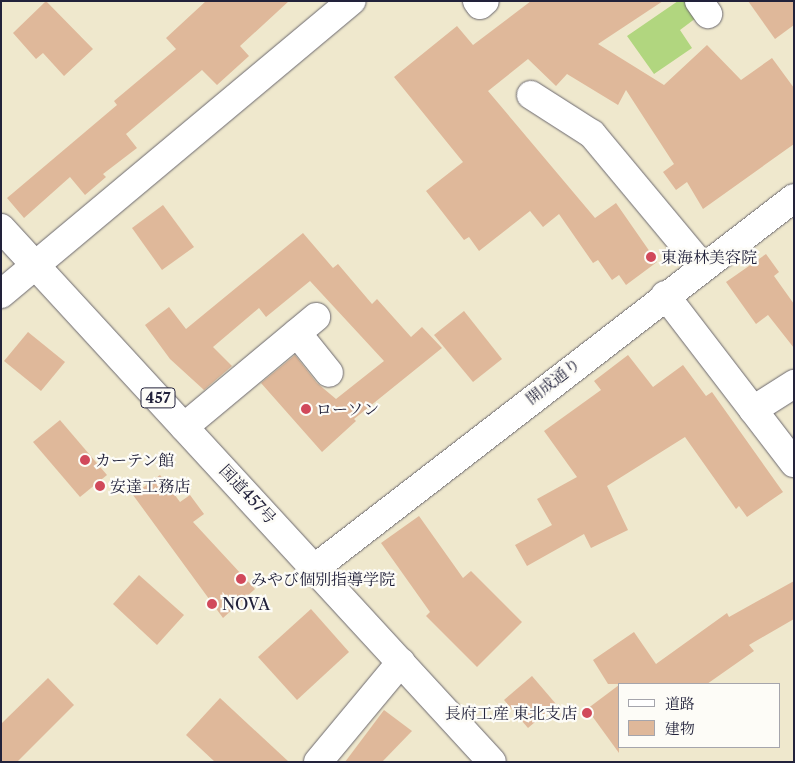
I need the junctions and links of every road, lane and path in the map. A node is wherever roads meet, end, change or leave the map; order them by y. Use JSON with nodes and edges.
{"nodes":[{"id":1,"x":352,"y":1,"type":"edge"},
{"id":2,"x":477,"y":1,"type":"edge"},
{"id":3,"x":485,"y":1,"type":"edge"},
{"id":4,"x":531,"y":95,"type":"dead end"},
{"id":5,"x":794,"y":198,"type":"edge"},
{"id":6,"x":1,"y":228,"type":"edge"},
{"id":7,"x":34,"y":264,"type":"junction"},
{"id":8,"x":703,"y":267,"type":"junction"},
{"id":9,"x":1,"y":294,"type":"edge"},
{"id":10,"x":665,"y":295,"type":"junction"},
{"id":11,"x":328,"y":373,"type":"dead end"},
{"id":12,"x":794,"y":384,"type":"edge"},
{"id":13,"x":753,"y":410,"type":"junction"},
{"id":14,"x":184,"y":427,"type":"junction"},
{"id":15,"x":794,"y":462,"type":"edge"},
{"id":16,"x":316,"y":568,"type":"junction"},
{"id":17,"x":401,"y":662,"type":"junction"},
{"id":18,"x":318,"y":762,"type":"edge"},
{"id":19,"x":492,"y":762,"type":"edge"}],
"edges":[{"from":1,"to":7,"type":"main road"},
{"from":2,"to":3,"type":"main road"},
{"from":4,"to":8,"type":"main road"},
{"from":5,"to":8,"type":"main road","name":"開成通り"},
{"from":6,"to":7,"type":"main road","name":"国道457号","number":"457"},
{"from":7,"to":9,"type":"main road"},
{"from":7,"to":14,"type":"main road","name":"国道457号","number":"457"},
{"from":8,"to":10,"type":"main road","name":"開成通り"},
{"from":10,"to":13,"type":"main road"},
{"from":10,"to":16,"type":"main road","name":"開成通り"},
{"from":11,"to":14,"type":"main road"},
{"from":12,"to":13,"type":"main road"},
{"from":13,"to":15,"type":"main road"},
{"from":14,"to":16,"type":"main road","name":"国道457号","number":"457"},
{"from":16,"to":17,"type":"main road","name":"国道457号","number":"457"},
{"from":17,"to":18,"type":"main road"},
{"from":17,"to":19,"type":"main road","name":"国道457号","number":"457"}]}
